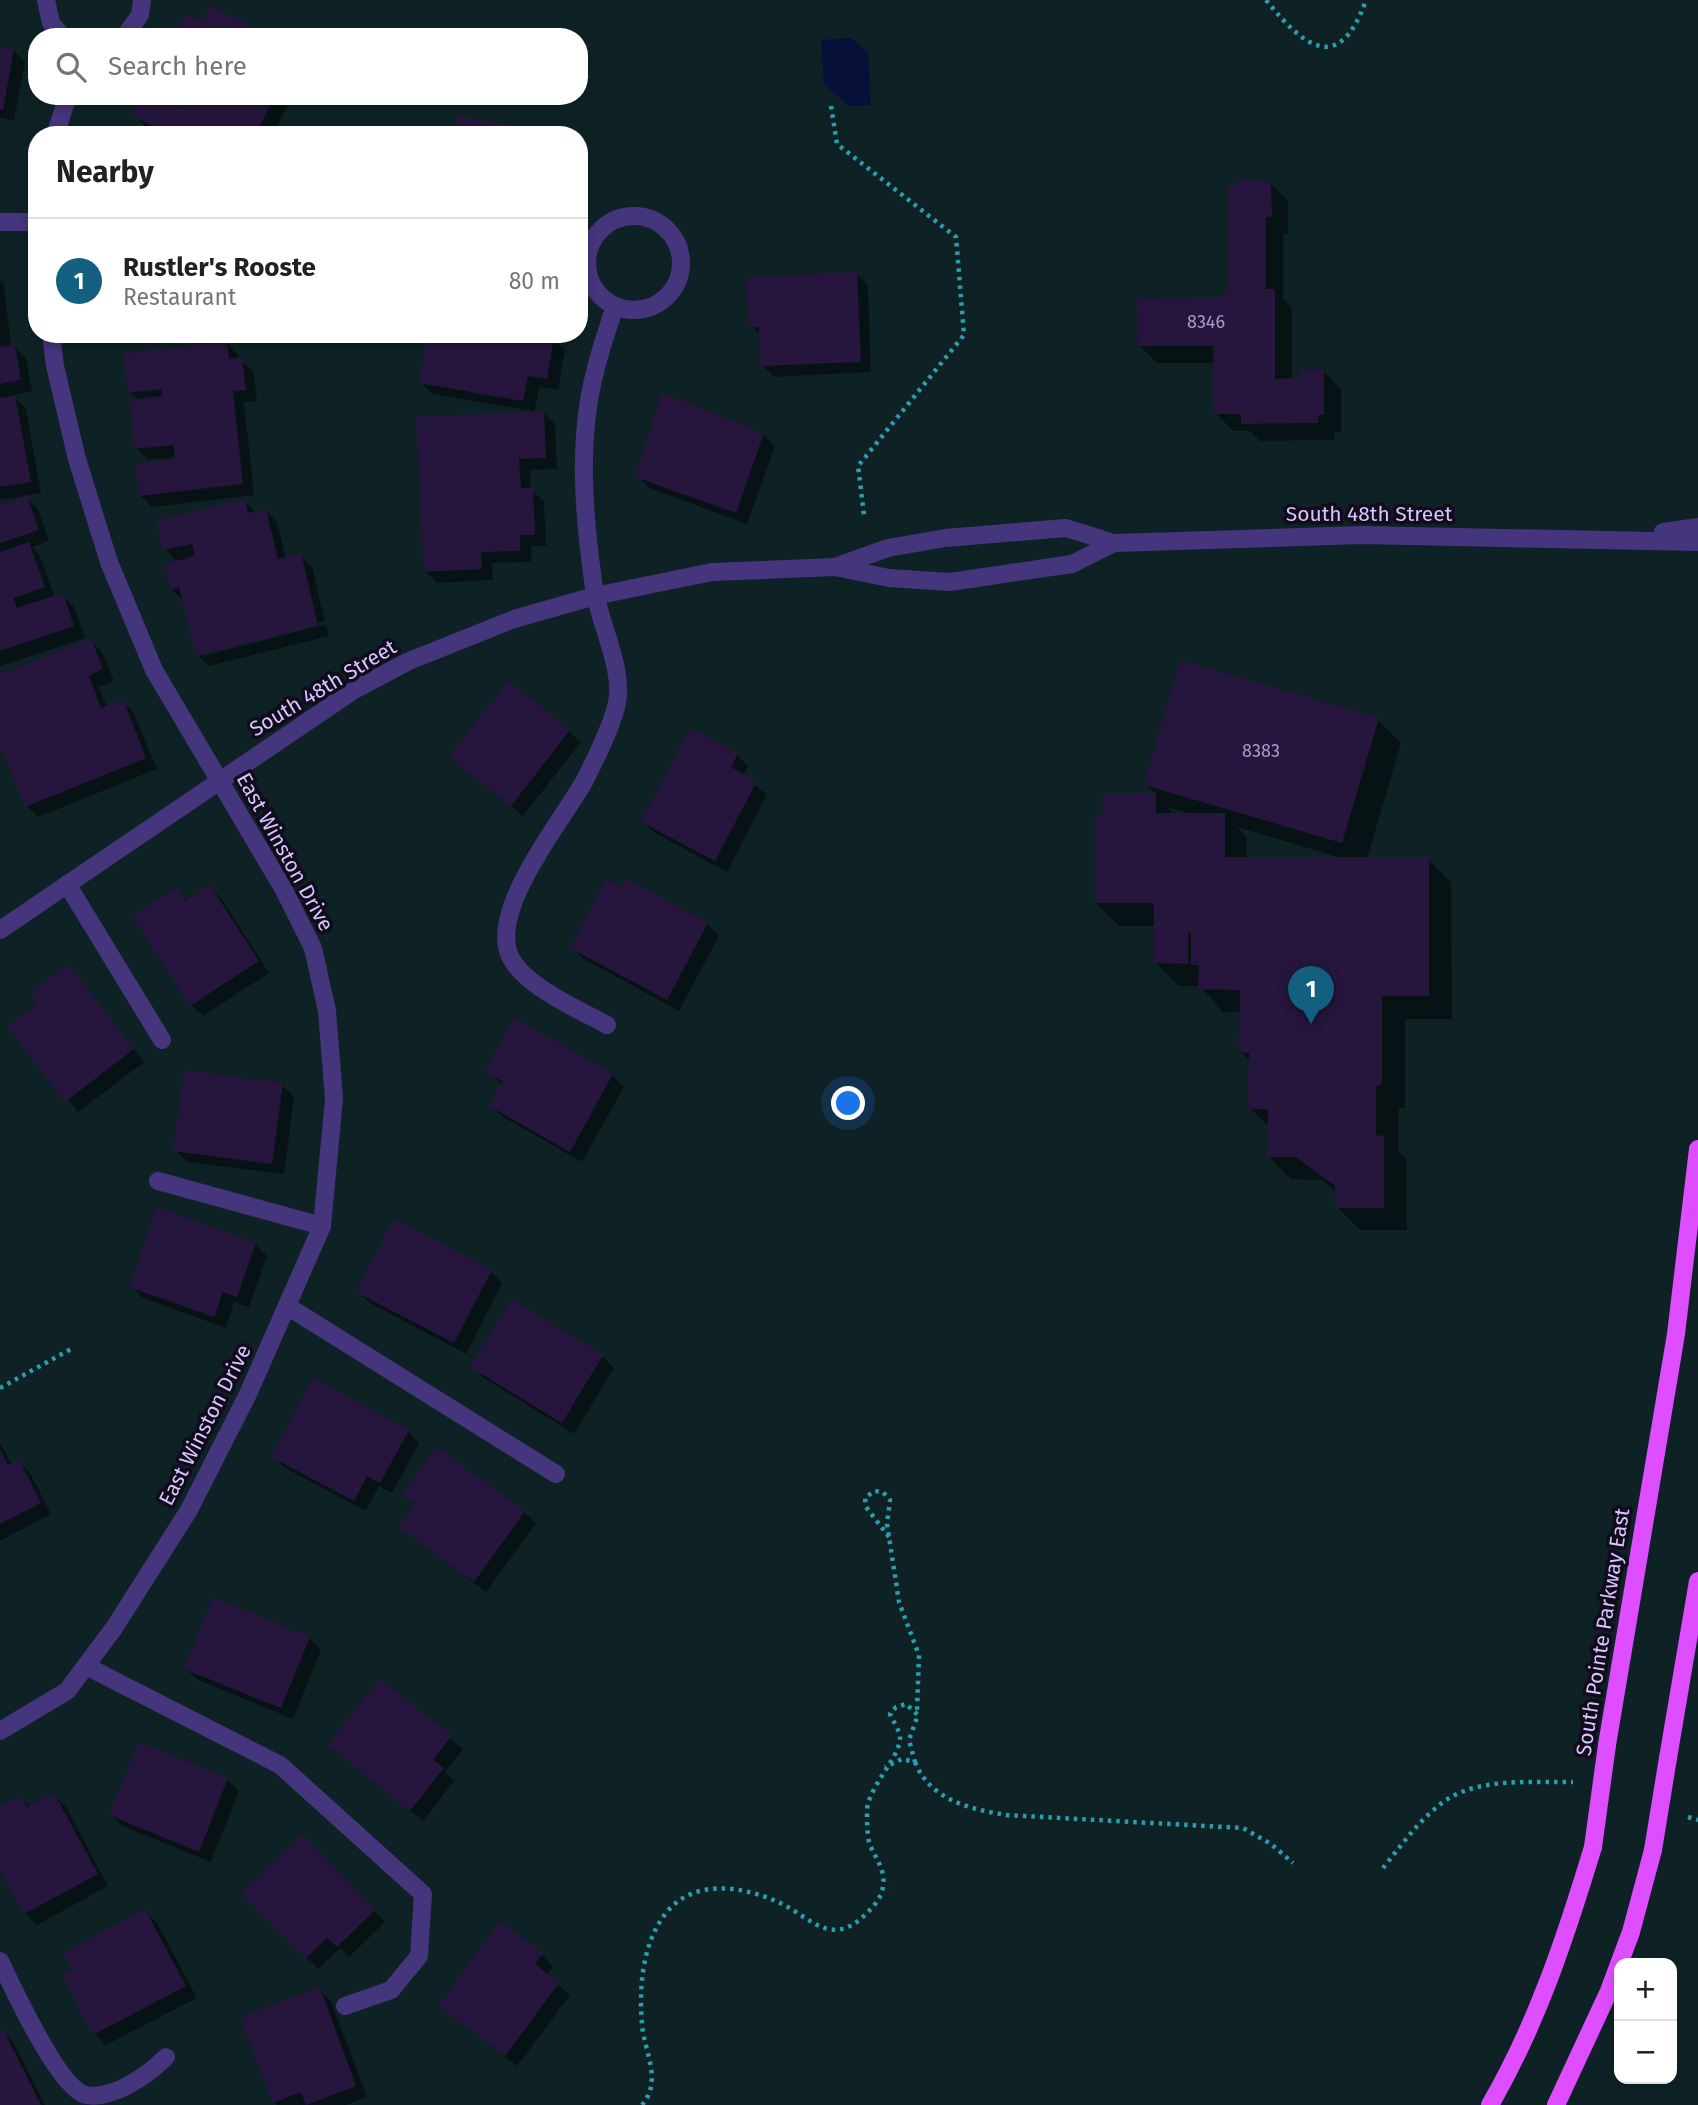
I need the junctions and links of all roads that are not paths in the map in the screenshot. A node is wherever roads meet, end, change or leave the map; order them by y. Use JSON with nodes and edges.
{"nodes":[{"id":1,"x":46,"y":0,"type":"edge"},
{"id":2,"x":142,"y":0,"type":"edge"},
{"id":3,"x":55,"y":28,"type":"edge"},
{"id":4,"x":130,"y":28,"type":"edge"},
{"id":5,"x":65,"y":105,"type":"edge"},
{"id":6,"x":58,"y":126,"type":"edge"},
{"id":7,"x":0,"y":222,"type":"edge"},
{"id":8,"x":28,"y":222,"type":"edge"},
{"id":9,"x":588,"y":252,"type":"edge"},
{"id":10,"x":588,"y":261,"type":"edge"},
{"id":11,"x":615,"y":306,"type":"junction"},
{"id":12,"x":52,"y":343,"type":"edge"},
{"id":13,"x":1698,"y":527,"type":"edge"},
{"id":14,"x":1624,"y":538,"type":"junction"},
{"id":15,"x":1698,"y":542,"type":"edge"},
{"id":16,"x":1114,"y":543,"type":"junction"},
{"id":17,"x":835,"y":567,"type":"junction"},
{"id":18,"x":595,"y":596,"type":"junction"},
{"id":19,"x":218,"y":780,"type":"junction"},
{"id":20,"x":67,"y":884,"type":"junction"},
{"id":21,"x":0,"y":930,"type":"edge"},
{"id":22,"x":607,"y":1025,"type":"dead end"},
{"id":23,"x":162,"y":1040,"type":"dead end"},
{"id":24,"x":1698,"y":1149,"type":"edge"},
{"id":25,"x":158,"y":1181,"type":"dead end"},
{"id":26,"x":322,"y":1226,"type":"junction"},
{"id":27,"x":287,"y":1306,"type":"junction"},
{"id":28,"x":556,"y":1474,"type":"dead end"},
{"id":29,"x":1698,"y":1581,"type":"edge"},
{"id":30,"x":86,"y":1665,"type":"junction"},
{"id":31,"x":0,"y":1731,"type":"edge"},
{"id":32,"x":0,"y":1961,"type":"edge"},
{"id":33,"x":345,"y":2006,"type":"dead end"},
{"id":34,"x":166,"y":2057,"type":"dead end"},
{"id":35,"x":1490,"y":2105,"type":"edge"},
{"id":36,"x":1556,"y":2105,"type":"edge"}],
"edges":[{"from":1,"to":3,"type":"street"},
{"from":2,"to":4,"type":"street"},
{"from":5,"to":6,"type":"street"},
{"from":7,"to":8,"type":"street"},
{"from":9,"to":11,"type":"street"},
{"from":10,"to":11,"type":"street"},
{"from":11,"to":18,"type":"street"},
{"from":12,"to":19,"type":"street","name":"East Winston Drive"},
{"from":13,"to":14,"type":"street","name":"South 48th Street"},
{"from":14,"to":15,"type":"street","name":"South 48th Street"},
{"from":14,"to":16,"type":"street","name":"South 48th Street"},
{"from":16,"to":17,"type":"street","name":"South 48th Street"},
{"from":16,"to":17,"type":"street","name":"South 48th Street"},
{"from":17,"to":18,"type":"street","name":"South 48th Street"},
{"from":18,"to":19,"type":"street","name":"South 48th Street"},
{"from":18,"to":22,"type":"street"},
{"from":19,"to":20,"type":"street","name":"South 48th Street"},
{"from":19,"to":26,"type":"street","name":"East Winston Drive"},
{"from":20,"to":21,"type":"street","name":"South 48th Street"},
{"from":20,"to":23,"type":"street"},
{"from":24,"to":35,"type":"main road","name":"South Pointe Parkway East","bridge":true},
{"from":25,"to":26,"type":"street"},
{"from":26,"to":27,"type":"street","name":"East Winston Drive"},
{"from":27,"to":28,"type":"street"},
{"from":27,"to":30,"type":"street","name":"East Winston Drive"},
{"from":29,"to":36,"type":"main road","bridge":true},
{"from":30,"to":31,"type":"street","name":"East Winston Drive"},
{"from":30,"to":33,"type":"street"},
{"from":32,"to":34,"type":"street"}]}
